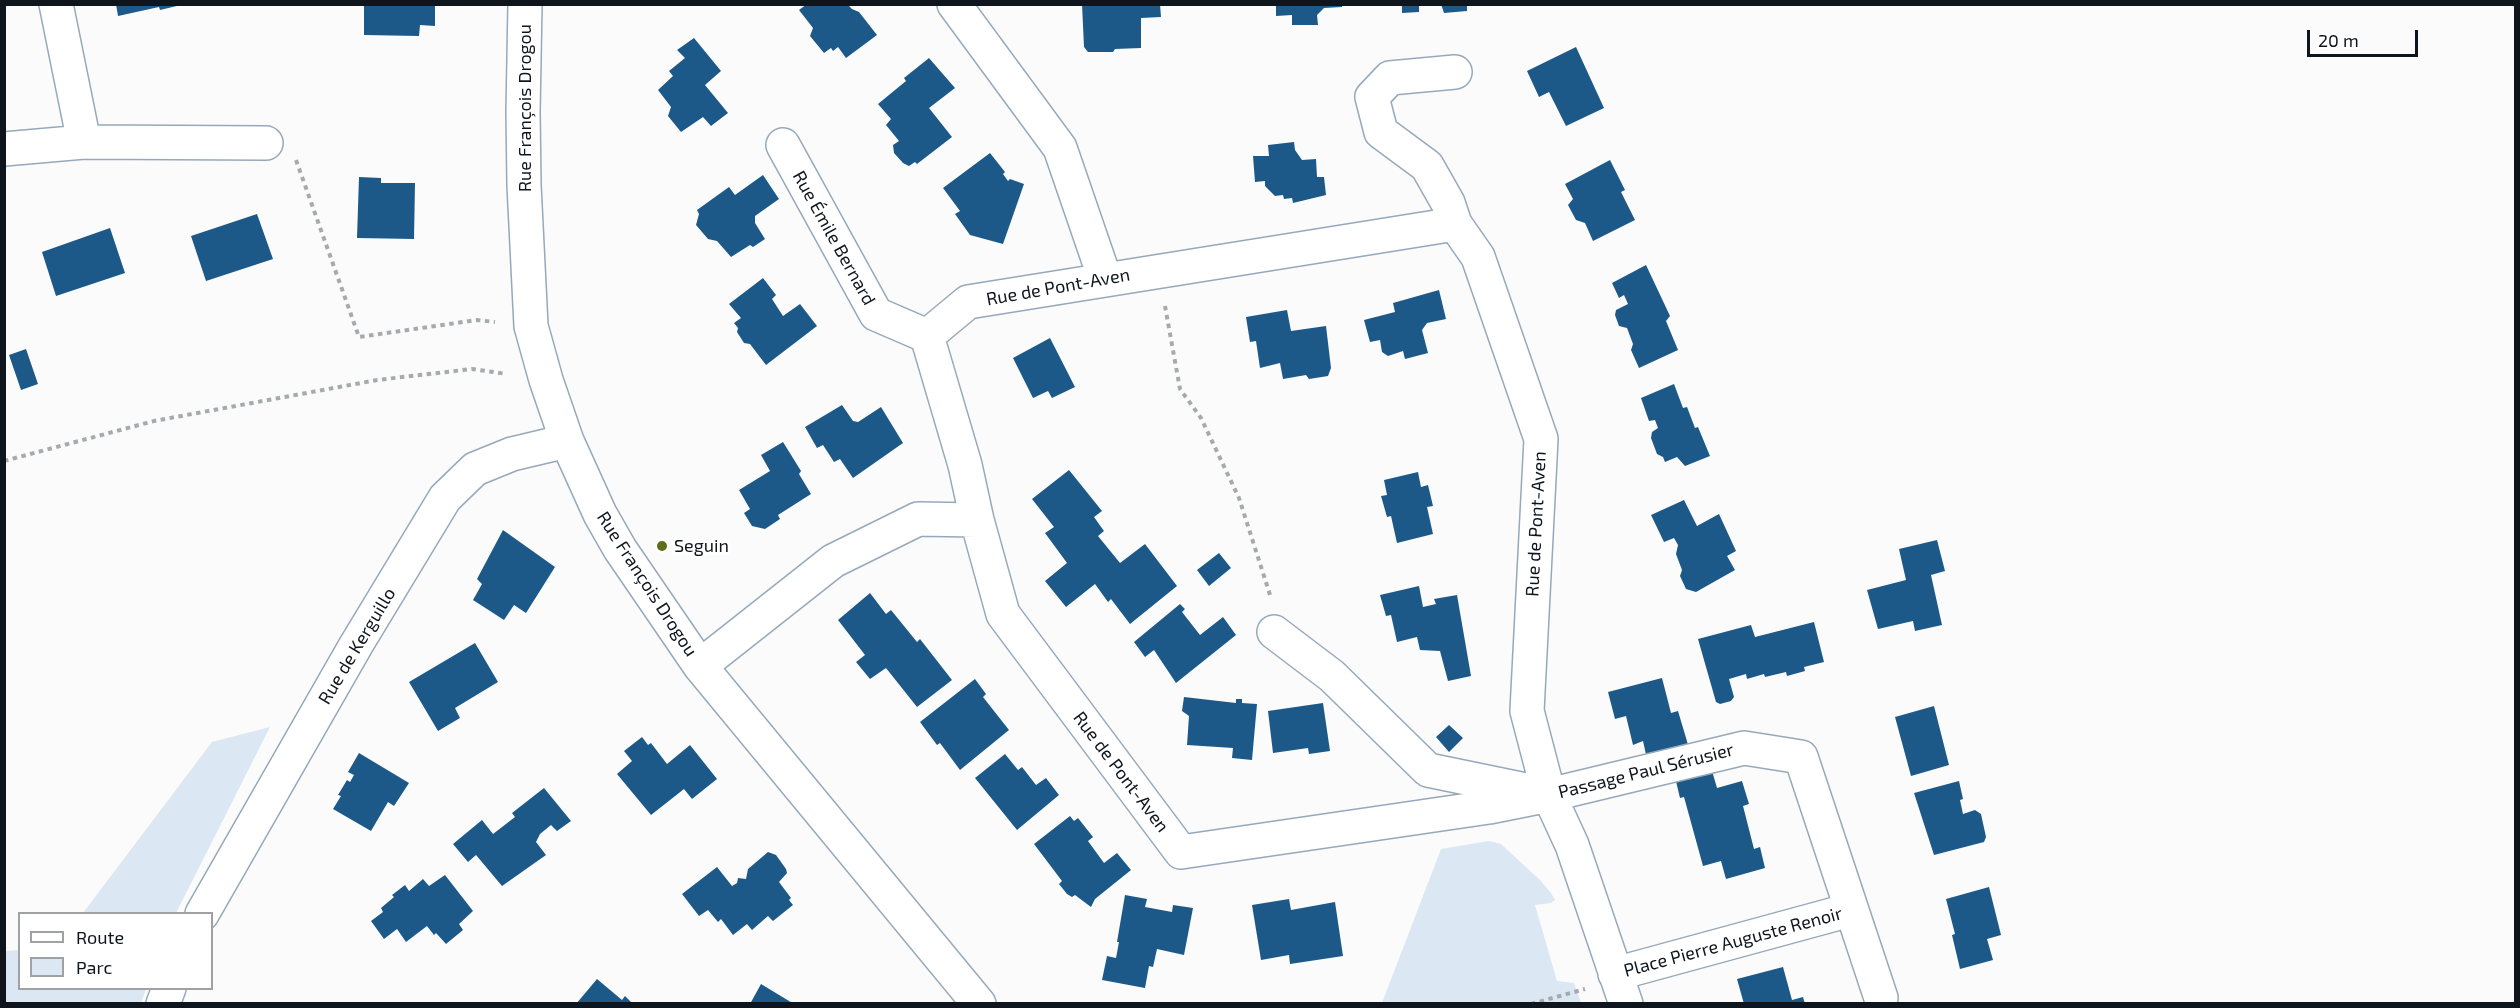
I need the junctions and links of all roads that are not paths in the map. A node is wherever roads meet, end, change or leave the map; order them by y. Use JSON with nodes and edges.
{"nodes":[{"id":1,"x":56,"y":4,"type":"edge"},
{"id":2,"x":525,"y":4,"type":"edge"},
{"id":3,"x":954,"y":4,"type":"edge"},
{"id":4,"x":1455,"y":72,"type":"dead end"},
{"id":5,"x":84,"y":142,"type":"junction"},
{"id":6,"x":266,"y":143,"type":"road end"},
{"id":7,"x":783,"y":145,"type":"dead end"},
{"id":8,"x":4,"y":149,"type":"edge"},
{"id":9,"x":1455,"y":224,"type":"junction"},
{"id":10,"x":1105,"y":279,"type":"junction"},
{"id":11,"x":927,"y":336,"type":"junction"},
{"id":12,"x":567,"y":441,"type":"junction"},
{"id":13,"x":976,"y":520,"type":"junction"},
{"id":14,"x":1278,"y":636,"type":"road end"},
{"id":15,"x":700,"y":666,"type":"junction"},
{"id":16,"x":1744,"y":748,"type":"joint"},
{"id":17,"x":1548,"y":795,"type":"junction"},
{"id":18,"x":1850,"y":910,"type":"junction"},
{"id":19,"x":203,"y":912,"type":"edge"},
{"id":20,"x":1619,"y":986,"type":"edge"},
{"id":21,"x":1881,"y":998,"type":"dead end"},
{"id":22,"x":979,"y":1004,"type":"edge"}],
"edges":[{"from":1,"to":5,"type":"street"},
{"from":2,"to":12,"type":"street","name":"Rue François Drogou"},
{"from":3,"to":10,"type":"street"},
{"from":4,"to":9,"type":"street"},
{"from":5,"to":6,"type":"street"},
{"from":5,"to":8,"type":"street"},
{"from":7,"to":11,"type":"street","name":"Rue Émile Bernard"},
{"from":9,"to":10,"type":"street","name":"Rue de Pont-Aven"},
{"from":9,"to":17,"type":"street","name":"Rue de Pont-Aven"},
{"from":10,"to":11,"type":"street","name":"Rue de Pont-Aven"},
{"from":11,"to":13,"type":"street","name":"Rue de Pont-Aven"},
{"from":12,"to":15,"type":"street","name":"Rue François Drogou"},
{"from":12,"to":19,"type":"street","name":"Rue de Kerguillo"},
{"from":13,"to":15,"type":"street"},
{"from":13,"to":17,"type":"street","name":"Rue de Pont-Aven"},
{"from":14,"to":17,"type":"street"},
{"from":15,"to":22,"type":"street","name":"Rue François Drogou"},
{"from":16,"to":17,"type":"street","name":"Passage Paul Sérusier"},
{"from":16,"to":18,"type":"street","name":"Place Pierre Auguste Renoir"},
{"from":17,"to":20,"type":"street","name":"Rue de Pont-Aven"},
{"from":18,"to":20,"type":"street","name":"Place Pierre Auguste Renoir"},
{"from":18,"to":21,"type":"street","name":"Place Pierre Auguste Renoir"}]}
